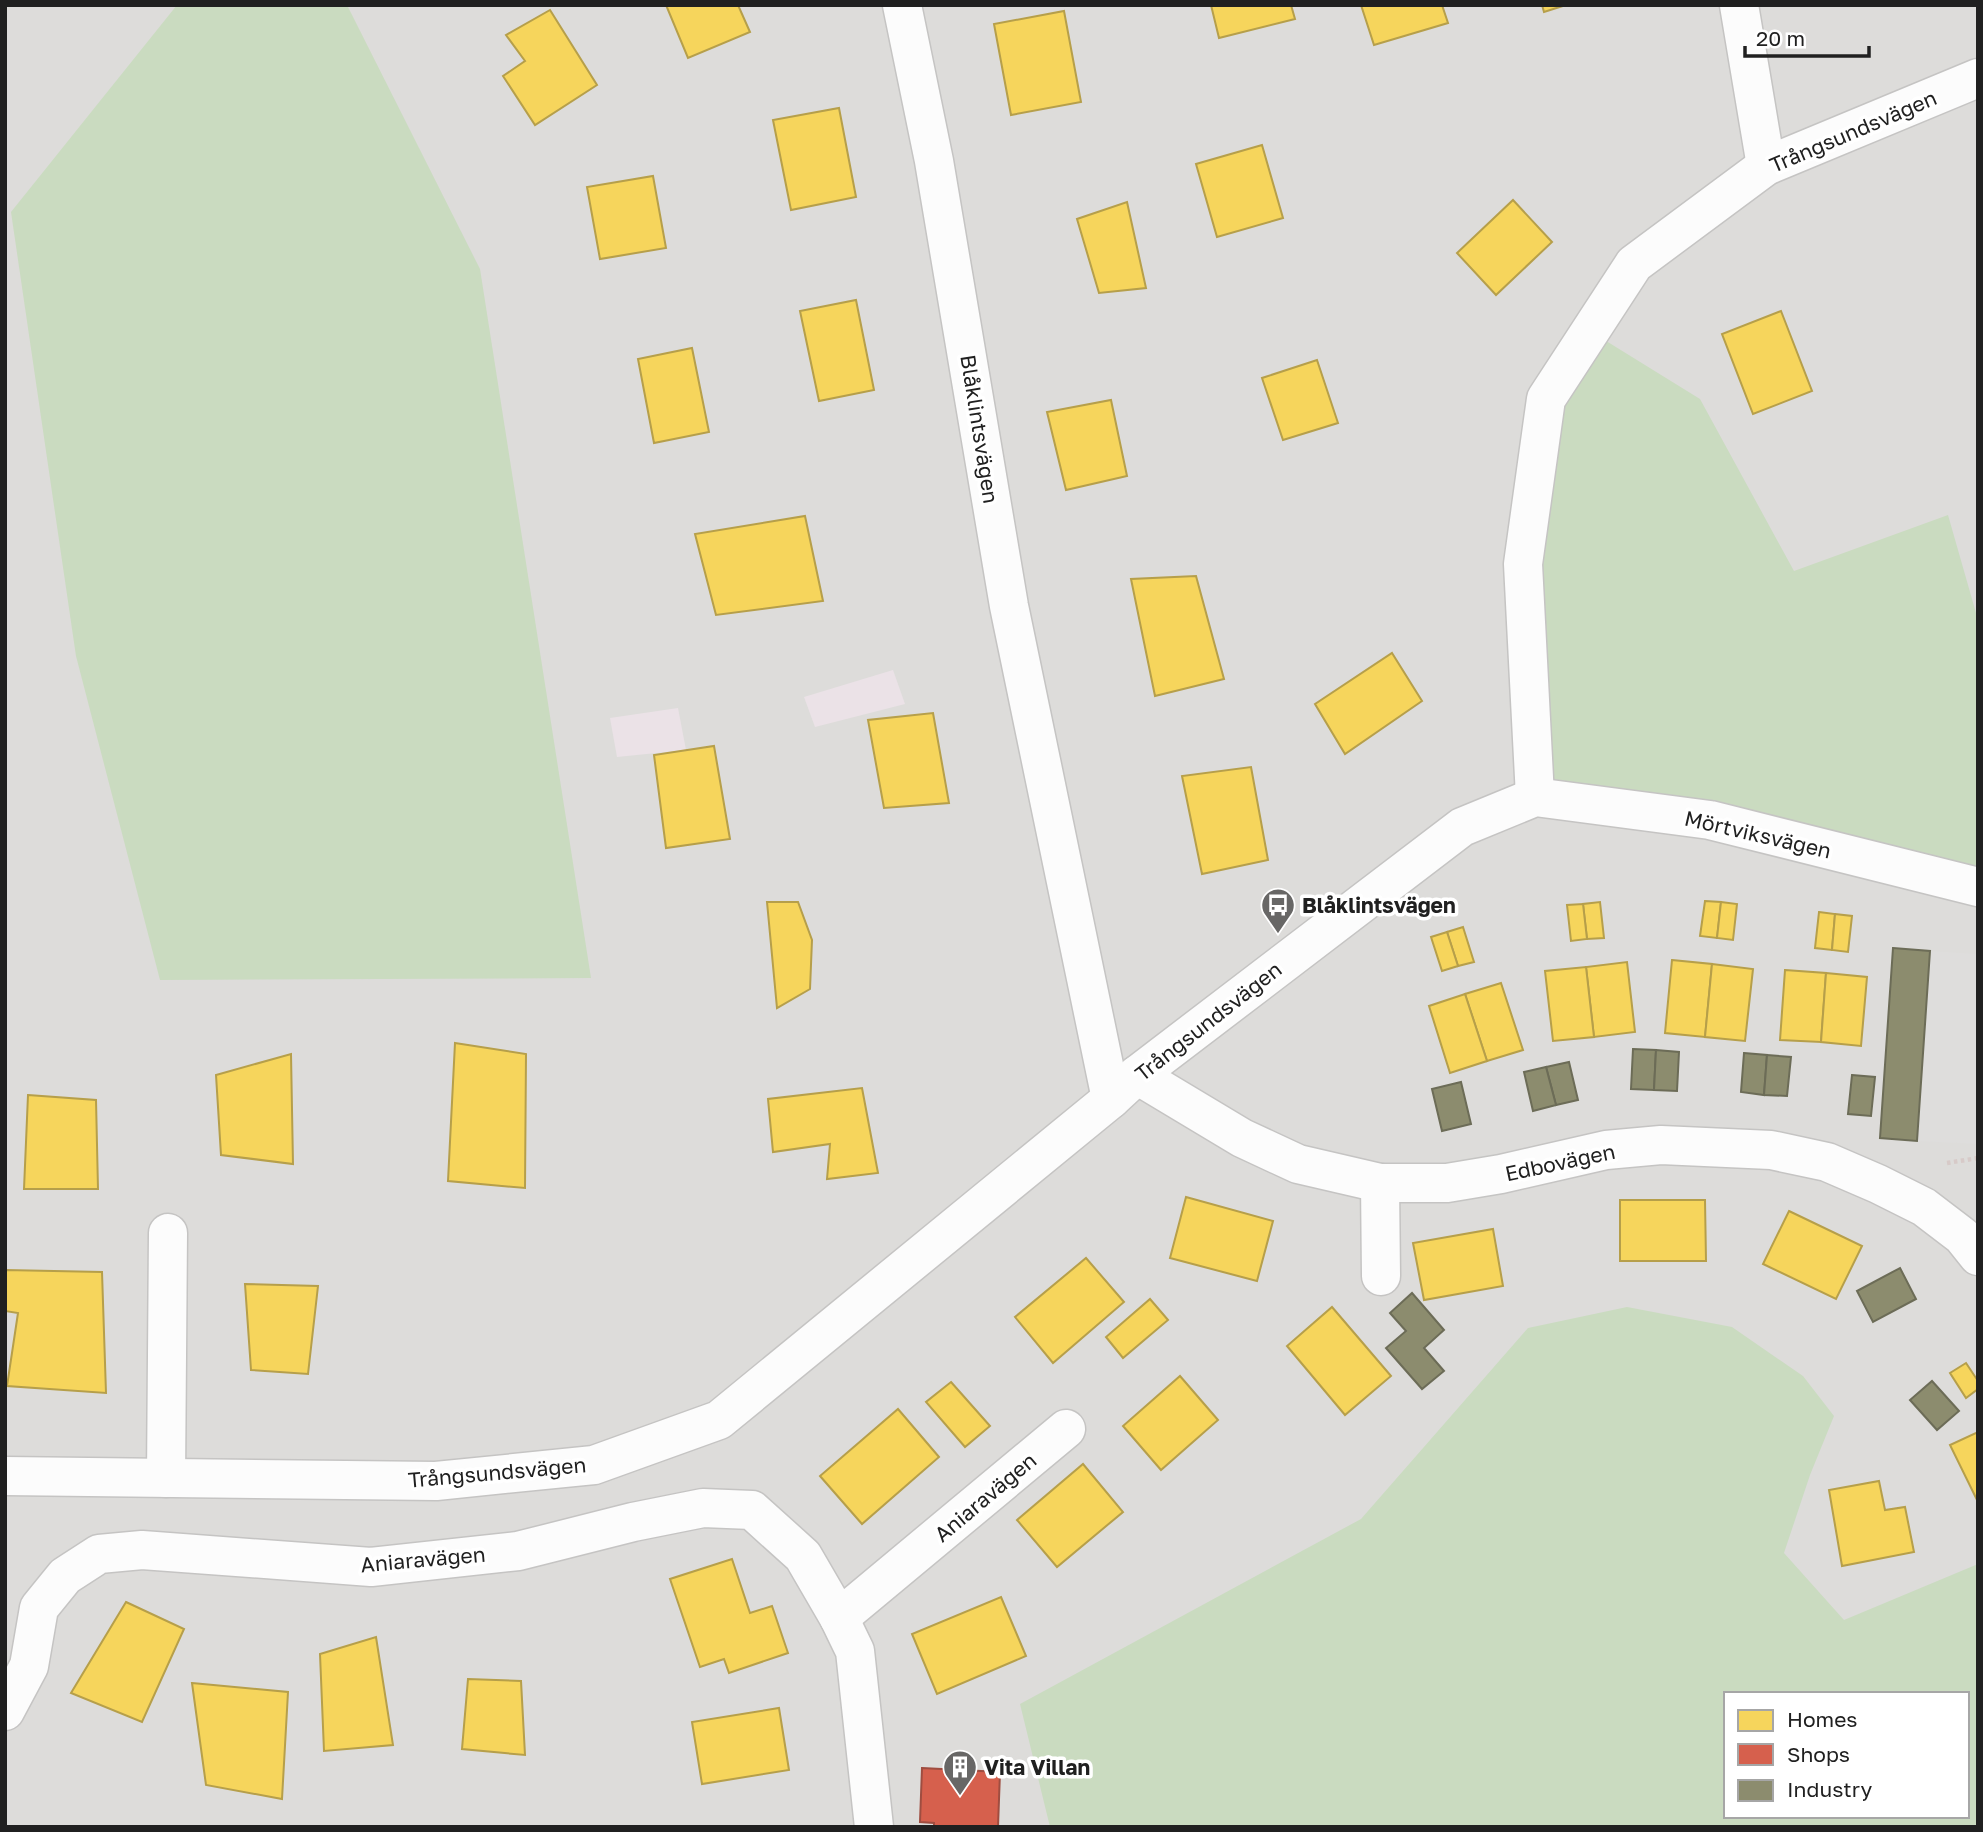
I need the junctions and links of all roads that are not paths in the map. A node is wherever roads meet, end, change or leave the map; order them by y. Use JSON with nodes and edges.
{"nodes":[{"id":1,"x":902,"y":5,"type":"edge"},
{"id":2,"x":1739,"y":5,"type":"edge"},
{"id":3,"x":1978,"y":78,"type":"edge"},
{"id":4,"x":1766,"y":166,"type":"junction"},
{"id":5,"x":1535,"y":797,"type":"junction"},
{"id":6,"x":1978,"y":887,"type":"edge"},
{"id":7,"x":1124,"y":1087,"type":"junction"},
{"id":8,"x":1380,"y":1183,"type":"junction"},
{"id":9,"x":168,"y":1233,"type":"dead end"},
{"id":10,"x":1978,"y":1256,"type":"edge"},
{"id":11,"x":1381,"y":1276,"type":"dead end"},
{"id":12,"x":1066,"y":1429,"type":"dead end"},
{"id":13,"x":5,"y":1476,"type":"edge"},
{"id":14,"x":166,"y":1478,"type":"junction"},
{"id":15,"x":839,"y":1618,"type":"junction"},
{"id":16,"x":5,"y":1711,"type":"edge"},
{"id":17,"x":874,"y":1827,"type":"edge"}],
"edges":[{"from":1,"to":7,"type":"street","name":"Blåklintsvägen"},
{"from":2,"to":4,"type":"street"},
{"from":3,"to":4,"type":"street","name":"Trångsundsvägen"},
{"from":4,"to":5,"type":"street","name":"Trångsundsvägen"},
{"from":5,"to":6,"type":"street","name":"Mörtviksvägen"},
{"from":5,"to":7,"type":"street","name":"Trångsundsvägen"},
{"from":7,"to":8,"type":"street","name":"Edbovägen"},
{"from":7,"to":14,"type":"street","name":"Trångsundsvägen"},
{"from":8,"to":10,"type":"street","name":"Edbovägen"},
{"from":8,"to":11,"type":"street"},
{"from":9,"to":14,"type":"street"},
{"from":12,"to":15,"type":"street","name":"Aniaravägen"},
{"from":13,"to":14,"type":"street","name":"Trångsundsvägen"},
{"from":15,"to":16,"type":"street","name":"Aniaravägen"},
{"from":15,"to":17,"type":"street","name":"Aniaravägen"}]}
